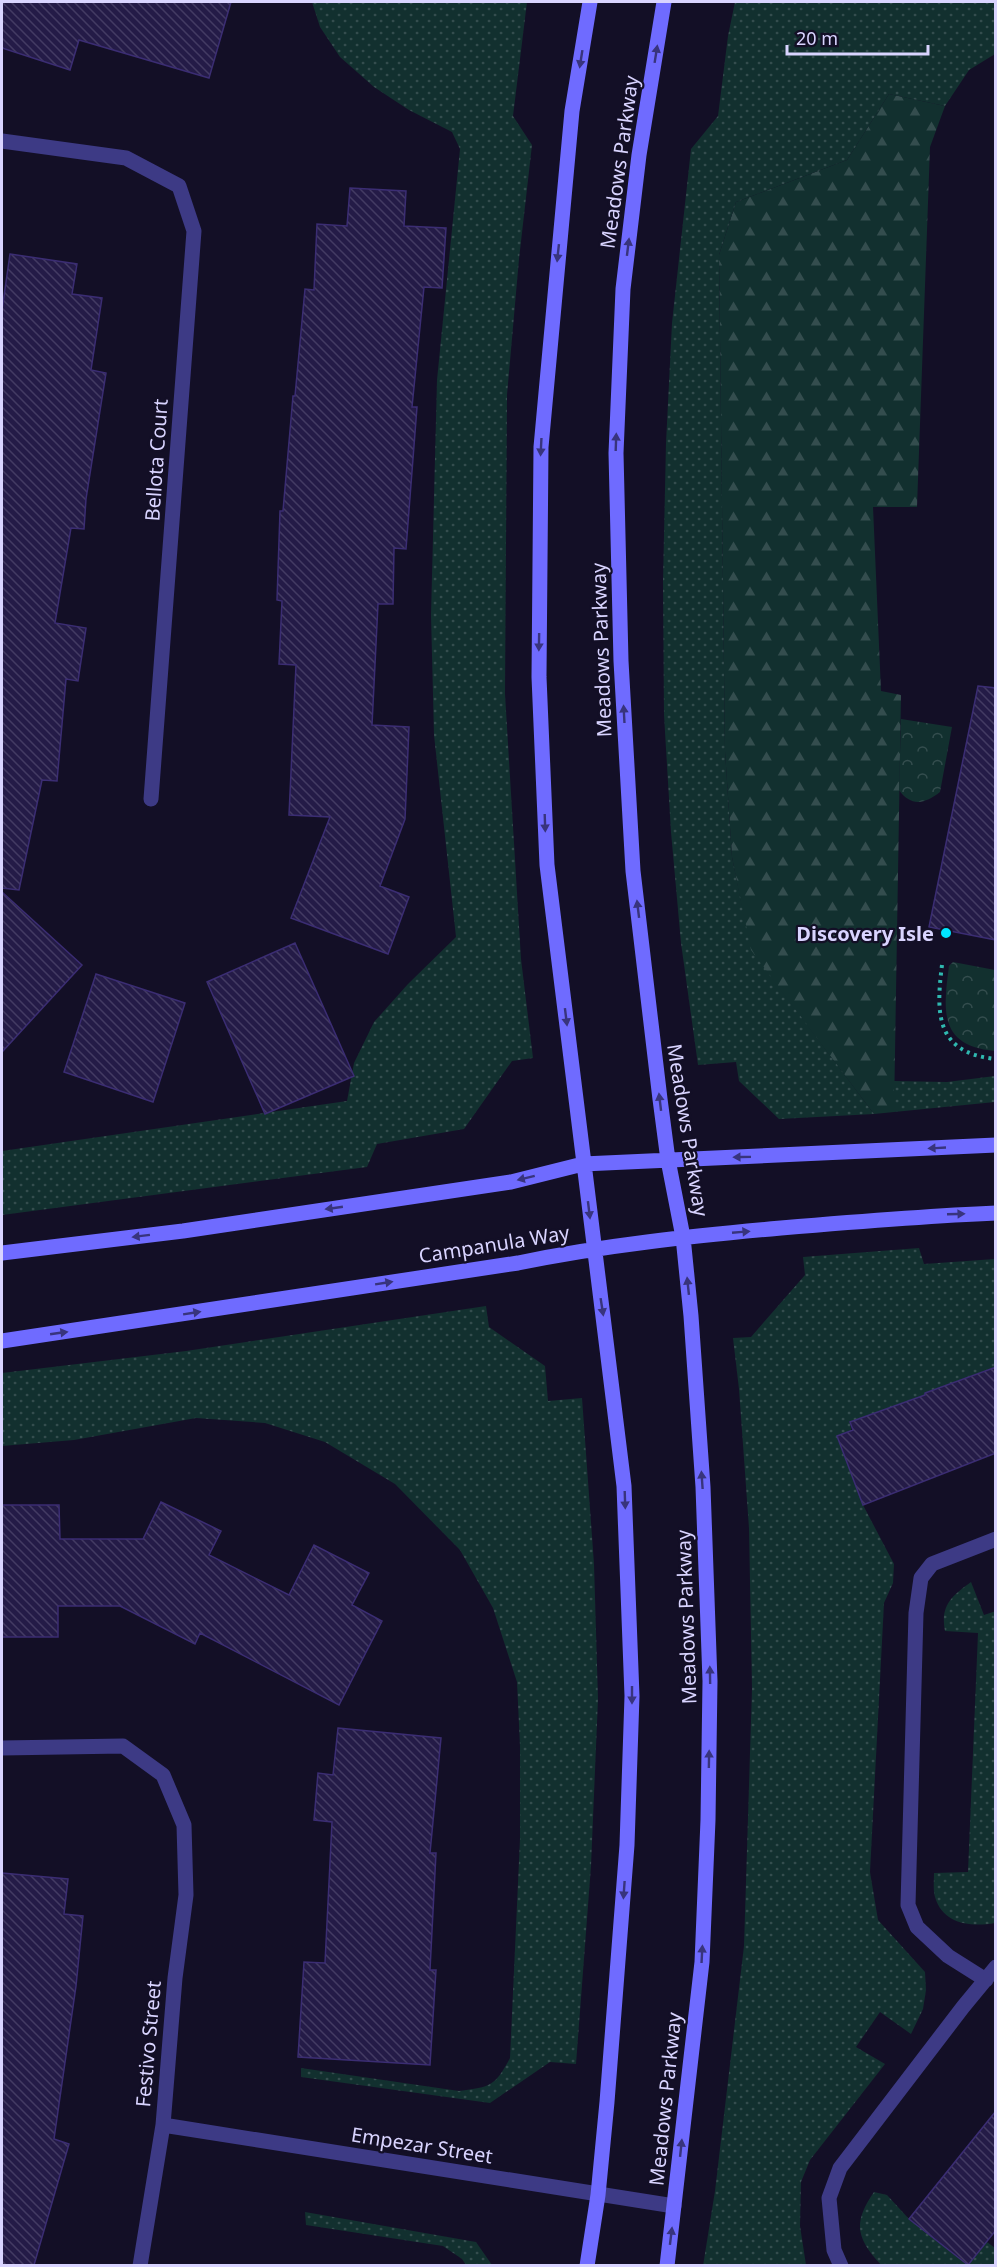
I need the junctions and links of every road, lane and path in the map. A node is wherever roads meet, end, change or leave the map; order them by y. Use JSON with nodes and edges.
{"nodes":[{"id":1,"x":590,"y":2,"type":"edge"},
{"id":2,"x":664,"y":2,"type":"edge"},
{"id":3,"x":2,"y":141,"type":"edge"},
{"id":4,"x":152,"y":800,"type":"dead end"},
{"id":5,"x":942,"y":965,"type":"dead end"},
{"id":6,"x":996,"y":1059,"type":"edge"},
{"id":7,"x":996,"y":1145,"type":"edge"},
{"id":8,"x":668,"y":1160,"type":"junction"},
{"id":9,"x":583,"y":1164,"type":"junction"},
{"id":10,"x":996,"y":1213,"type":"edge"},
{"id":11,"x":683,"y":1237,"type":"junction"},
{"id":12,"x":594,"y":1249,"type":"junction"},
{"id":13,"x":2,"y":1253,"type":"edge"},
{"id":14,"x":2,"y":1341,"type":"edge"},
{"id":15,"x":996,"y":1539,"type":"edge"},
{"id":16,"x":2,"y":1748,"type":"edge"},
{"id":17,"x":991,"y":1973,"type":"edge"},
{"id":18,"x":163,"y":2125,"type":"junction"},
{"id":19,"x":598,"y":2195,"type":"junction"},
{"id":20,"x":674,"y":2206,"type":"junction"},
{"id":21,"x":140,"y":2265,"type":"edge"},
{"id":22,"x":587,"y":2265,"type":"edge"},
{"id":23,"x":667,"y":2265,"type":"edge"},
{"id":24,"x":841,"y":2265,"type":"edge"}],
"edges":[{"from":1,"to":9,"type":"main road","one_way":true},
{"from":8,"to":2,"type":"main road","name":"Meadows Parkway","one_way":true},
{"from":3,"to":4,"type":"street","name":"Bellota Court"},
{"from":5,"to":6,"type":"path"},
{"from":7,"to":8,"type":"main road","one_way":true},
{"from":8,"to":9,"type":"main road"},
{"from":8,"to":11,"type":"main road","name":"Meadows Parkway"},
{"from":9,"to":12,"type":"main road","one_way":true},
{"from":9,"to":13,"type":"main road","one_way":true},
{"from":11,"to":10,"type":"main road","name":"Campanula Way","one_way":true},
{"from":11,"to":12,"type":"main road","name":"Campanula Way"},
{"from":20,"to":11,"type":"main road","name":"Meadows Parkway","one_way":true},
{"from":14,"to":12,"type":"main road","name":"Campanula Way","one_way":true},
{"from":12,"to":19,"type":"main road","one_way":true},
{"from":15,"to":17,"type":"street"},
{"from":16,"to":18,"type":"street","name":"Festivo Street"},
{"from":17,"to":24,"type":"street"},
{"from":18,"to":19,"type":"street","name":"Empezar Street"},
{"from":18,"to":21,"type":"street","name":"Festivo Street"},
{"from":19,"to":20,"type":"street","name":"Empezar Street"},
{"from":19,"to":22,"type":"main road"},
{"from":23,"to":20,"type":"main road","name":"Meadows Parkway","one_way":true}]}
